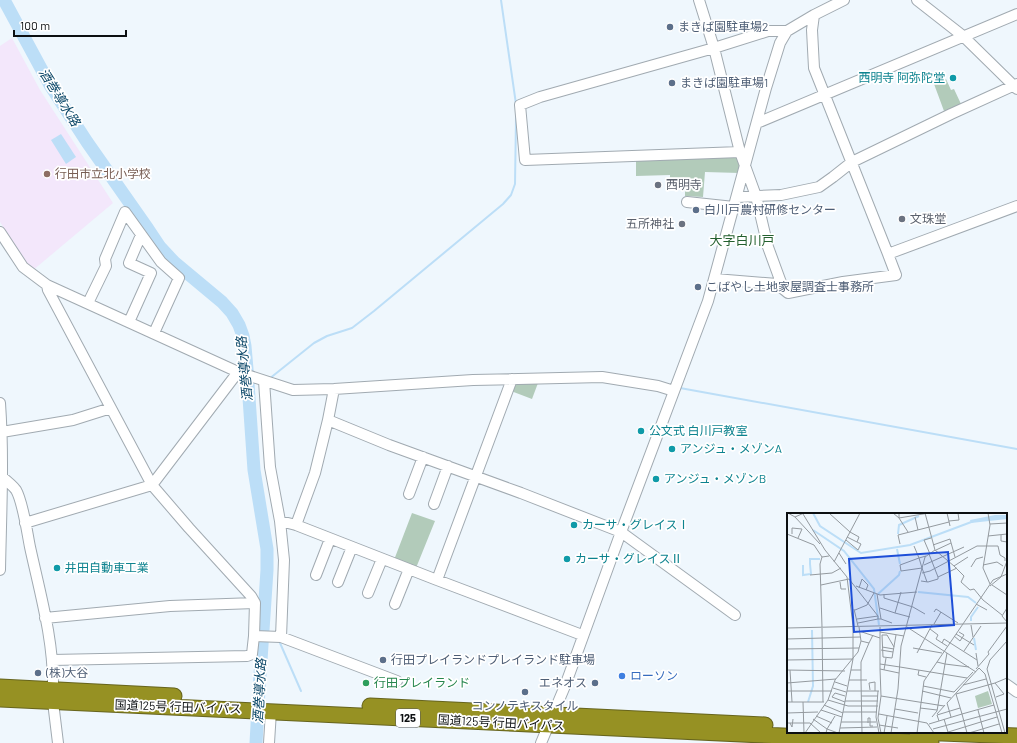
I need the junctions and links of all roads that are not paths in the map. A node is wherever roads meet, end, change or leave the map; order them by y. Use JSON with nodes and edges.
{"nodes":[{"id":1,"x":699,"y":0,"type":"edge"},
{"id":2,"x":844,"y":0,"type":"edge"},
{"id":3,"x":917,"y":0,"type":"edge"},
{"id":4,"x":823,"y":5,"type":"edge"},
{"id":5,"x":1017,"y":14,"type":"edge"},
{"id":6,"x":814,"y":15,"type":"junction"},
{"id":7,"x":787,"y":31,"type":"junction"},
{"id":8,"x":963,"y":36,"type":"junction"},
{"id":9,"x":714,"y":48,"type":"junction"},
{"id":10,"x":1016,"y":86,"type":"edge"},
{"id":11,"x":825,"y":94,"type":"junction"},
{"id":12,"x":757,"y":123,"type":"junction"},
{"id":13,"x":740,"y":152,"type":"junction"},
{"id":14,"x":852,"y":162,"type":"junction"},
{"id":15,"x":745,"y":165,"type":"junction"},
{"id":16,"x":756,"y":196,"type":"junction"},
{"id":17,"x":687,"y":202,"type":"dead end"},
{"id":18,"x":735,"y":202,"type":"junction"},
{"id":19,"x":1017,"y":206,"type":"edge"},
{"id":20,"x":0,"y":232,"type":"edge"},
{"id":21,"x":141,"y":235,"type":"junction"},
{"id":22,"x":888,"y":254,"type":"junction"},
{"id":23,"x":715,"y":279,"type":"junction"},
{"id":24,"x":47,"y":285,"type":"junction"},
{"id":25,"x":783,"y":288,"type":"junction"},
{"id":26,"x":88,"y":303,"type":"junction"},
{"id":27,"x":129,"y":322,"type":"junction"},
{"id":28,"x":154,"y":333,"type":"junction"},
{"id":29,"x":239,"y":372,"type":"junction"},
{"id":30,"x":512,"y":379,"type":"junction"},
{"id":31,"x":264,"y":381,"type":"junction"},
{"id":32,"x":676,"y":387,"type":"junction"},
{"id":33,"x":334,"y":389,"type":"junction"},
{"id":34,"x":0,"y":403,"type":"edge"},
{"id":35,"x":111,"y":408,"type":"junction"},
{"id":36,"x":328,"y":420,"type":"junction"},
{"id":37,"x":2,"y":432,"type":"junction"},
{"id":38,"x":423,"y":457,"type":"junction"},
{"id":39,"x":448,"y":466,"type":"junction"},
{"id":40,"x":476,"y":476,"type":"junction"},
{"id":41,"x":2,"y":477,"type":"junction"},
{"id":42,"x":152,"y":485,"type":"junction"},
{"id":43,"x":409,"y":494,"type":"dead end"},
{"id":44,"x":434,"y":504,"type":"dead end"},
{"id":45,"x":280,"y":522,"type":"junction"},
{"id":46,"x":25,"y":523,"type":"junction"},
{"id":47,"x":296,"y":525,"type":"junction"},
{"id":48,"x":621,"y":532,"type":"junction"},
{"id":49,"x":330,"y":539,"type":"junction"},
{"id":50,"x":352,"y":547,"type":"junction"},
{"id":51,"x":382,"y":559,"type":"junction"},
{"id":52,"x":409,"y":569,"type":"junction"},
{"id":53,"x":0,"y":570,"type":"edge"},
{"id":54,"x":316,"y":575,"type":"dead end"},
{"id":55,"x":437,"y":580,"type":"junction"},
{"id":56,"x":338,"y":582,"type":"dead end"},
{"id":57,"x":368,"y":592,"type":"dead end"},
{"id":58,"x":255,"y":603,"type":"junction"},
{"id":59,"x":395,"y":604,"type":"dead end"},
{"id":60,"x":735,"y":615,"type":"dead end"},
{"id":61,"x":45,"y":618,"type":"junction"},
{"id":62,"x":582,"y":635,"type":"junction"},
{"id":63,"x":256,"y":636,"type":"junction"},
{"id":64,"x":281,"y":637,"type":"junction"},
{"id":65,"x":52,"y":660,"type":"junction"},
{"id":66,"x":397,"y":681,"type":"dead end"},
{"id":67,"x":1007,"y":685,"type":"edge"},
{"id":68,"x":0,"y":687,"type":"edge"},
{"id":69,"x":1017,"y":692,"type":"edge"},
{"id":70,"x":53,"y":695,"type":"junction"},
{"id":71,"x":0,"y":699,"type":"edge"},
{"id":72,"x":270,"y":708,"type":"junction"},
{"id":73,"x":787,"y":726,"type":"edge"},
{"id":74,"x":547,"y":733,"type":"edge"},
{"id":75,"x":942,"y":733,"type":"edge"},
{"id":76,"x":1017,"y":736,"type":"edge"},
{"id":77,"x":800,"y":740,"type":"edge"},
{"id":78,"x":58,"y":743,"type":"edge"},
{"id":79,"x":269,"y":743,"type":"edge"},
{"id":80,"x":931,"y":743,"type":"edge"}],
"edges":[{"from":1,"to":9,"type":"street"},
{"from":2,"to":4,"type":"street"},
{"from":3,"to":8,"type":"street"},
{"from":4,"to":6,"type":"street"},
{"from":5,"to":8,"type":"street"},
{"from":6,"to":7,"type":"street"},
{"from":6,"to":11,"type":"street"},
{"from":7,"to":9,"type":"street"},
{"from":7,"to":12,"type":"street"},
{"from":8,"to":10,"type":"street"},
{"from":8,"to":11,"type":"street"},
{"from":9,"to":13,"type":"street"},
{"from":9,"to":13,"type":"street"},
{"from":10,"to":14,"type":"street"},
{"from":11,"to":12,"type":"street"},
{"from":11,"to":14,"type":"street"},
{"from":12,"to":15,"type":"street"},
{"from":13,"to":15,"type":"street"},
{"from":14,"to":16,"type":"street"},
{"from":14,"to":22,"type":"street"},
{"from":15,"to":16,"type":"street"},
{"from":15,"to":18,"type":"street"},
{"from":16,"to":18,"type":"street"},
{"from":16,"to":25,"type":"street"},
{"from":17,"to":18,"type":"street"},
{"from":18,"to":23,"type":"street"},
{"from":19,"to":22,"type":"street"},
{"from":20,"to":24,"type":"street"},
{"from":21,"to":26,"type":"street"},
{"from":21,"to":27,"type":"street"},
{"from":21,"to":28,"type":"street"},
{"from":22,"to":25,"type":"street"},
{"from":23,"to":25,"type":"street"},
{"from":23,"to":32,"type":"street"},
{"from":24,"to":26,"type":"street"},
{"from":24,"to":35,"type":"street"},
{"from":26,"to":27,"type":"street"},
{"from":27,"to":28,"type":"street"},
{"from":28,"to":29,"type":"street"},
{"from":29,"to":31,"type":"street"},
{"from":29,"to":42,"type":"street"},
{"from":30,"to":32,"type":"street"},
{"from":30,"to":33,"type":"street"},
{"from":30,"to":40,"type":"street"},
{"from":31,"to":33,"type":"street"},
{"from":31,"to":45,"type":"street"},
{"from":32,"to":48,"type":"street"},
{"from":33,"to":36,"type":"street"},
{"from":34,"to":37,"type":"street"},
{"from":35,"to":37,"type":"street"},
{"from":35,"to":42,"type":"street"},
{"from":36,"to":38,"type":"street"},
{"from":36,"to":47,"type":"street"},
{"from":37,"to":41,"type":"street"},
{"from":38,"to":39,"type":"street"},
{"from":38,"to":43,"type":"street"},
{"from":39,"to":40,"type":"street"},
{"from":39,"to":44,"type":"street"},
{"from":40,"to":48,"type":"street"},
{"from":40,"to":55,"type":"street"},
{"from":41,"to":46,"type":"street"},
{"from":41,"to":53,"type":"street"},
{"from":42,"to":46,"type":"street"},
{"from":42,"to":58,"type":"street"},
{"from":45,"to":47,"type":"street"},
{"from":45,"to":64,"type":"street"},
{"from":46,"to":61,"type":"street"},
{"from":47,"to":49,"type":"street"},
{"from":48,"to":60,"type":"street"},
{"from":48,"to":62,"type":"street"},
{"from":49,"to":50,"type":"street"},
{"from":49,"to":54,"type":"street"},
{"from":50,"to":51,"type":"street"},
{"from":50,"to":56,"type":"street"},
{"from":51,"to":52,"type":"street"},
{"from":51,"to":57,"type":"street"},
{"from":52,"to":55,"type":"street"},
{"from":52,"to":59,"type":"street"},
{"from":55,"to":62,"type":"street"},
{"from":58,"to":61,"type":"street"},
{"from":58,"to":63,"type":"street"},
{"from":61,"to":65,"type":"street"},
{"from":62,"to":74,"type":"street"},
{"from":63,"to":64,"type":"street"},
{"from":63,"to":65,"type":"street"},
{"from":64,"to":66,"type":"street"},
{"from":65,"to":70,"type":"street"},
{"from":67,"to":69,"type":"street"},
{"from":68,"to":70,"type":"highway","name":"国道125号 行田バイパス","number":"125"},
{"from":70,"to":71,"type":"highway","name":"国道125号 行田バイパス","number":"125"},
{"from":70,"to":72,"type":"highway","name":"国道125号 行田バイパス","number":"125"},
{"from":70,"to":78,"type":"street"},
{"from":72,"to":74,"type":"highway","name":"国道125号 行田バイパス","number":"125"},
{"from":72,"to":79,"type":"street"},
{"from":73,"to":74,"type":"highway","name":"国道125号 行田バイパス","number":"125"},
{"from":74,"to":77,"type":"highway","name":"国道125号 行田バイパス","number":"125"},
{"from":75,"to":76,"type":"highway"},
{"from":77,"to":80,"type":"highway","name":"国道125号 行田バイパス","number":"125"}]}
